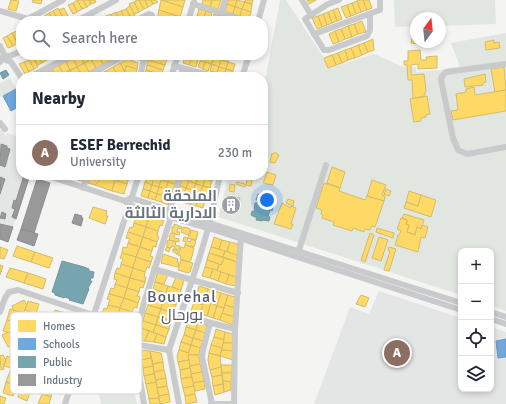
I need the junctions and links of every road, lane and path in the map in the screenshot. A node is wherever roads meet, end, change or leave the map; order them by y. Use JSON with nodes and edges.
{"nodes":[{"id":1,"x":116,"y":0,"type":"edge"},
{"id":2,"x":225,"y":0,"type":"edge"},
{"id":3,"x":264,"y":0,"type":"edge"},
{"id":4,"x":302,"y":0,"type":"edge"},
{"id":5,"x":339,"y":0,"type":"edge"},
{"id":6,"x":380,"y":0,"type":"edge"},
{"id":7,"x":60,"y":1,"type":"edge"},
{"id":8,"x":194,"y":2,"type":"edge"},
{"id":9,"x":327,"y":2,"type":"edge"},
{"id":10,"x":0,"y":11,"type":"edge"},
{"id":11,"x":221,"y":13,"type":"junction"},
{"id":12,"x":370,"y":14,"type":"junction"},
{"id":13,"x":18,"y":16,"type":"edge"},
{"id":14,"x":33,"y":16,"type":"edge"},
{"id":15,"x":86,"y":16,"type":"edge"},
{"id":16,"x":190,"y":16,"type":"edge"},
{"id":17,"x":231,"y":16,"type":"edge"},
{"id":18,"x":259,"y":16,"type":"edge"},
{"id":19,"x":308,"y":17,"type":"junction"},
{"id":20,"x":314,"y":34,"type":"junction"},
{"id":21,"x":1,"y":46,"type":"edge"},
{"id":22,"x":16,"y":53,"type":"edge"},
{"id":23,"x":2,"y":59,"type":"edge"},
{"id":24,"x":63,"y":60,"type":"edge"},
{"id":25,"x":117,"y":60,"type":"edge"},
{"id":26,"x":143,"y":60,"type":"edge"},
{"id":27,"x":176,"y":60,"type":"edge"},
{"id":28,"x":247,"y":60,"type":"edge"},
{"id":29,"x":506,"y":64,"type":"edge"},
{"id":30,"x":174,"y":66,"type":"junction"},
{"id":31,"x":48,"y":68,"type":"junction"},
{"id":32,"x":18,"y":72,"type":"edge"},
{"id":33,"x":40,"y":72,"type":"edge"},
{"id":34,"x":50,"y":72,"type":"edge"},
{"id":35,"x":94,"y":72,"type":"edge"},
{"id":36,"x":141,"y":72,"type":"edge"},
{"id":37,"x":172,"y":72,"type":"edge"},
{"id":38,"x":197,"y":72,"type":"edge"},
{"id":39,"x":244,"y":72,"type":"edge"},
{"id":40,"x":0,"y":123,"type":"edge"},
{"id":41,"x":5,"y":129,"type":"dead end"},
{"id":42,"x":506,"y":147,"type":"edge"},
{"id":43,"x":326,"y":165,"type":"dead end"},
{"id":44,"x":67,"y":180,"type":"edge"},
{"id":45,"x":85,"y":180,"type":"edge"},
{"id":46,"x":136,"y":180,"type":"edge"},
{"id":47,"x":179,"y":180,"type":"edge"},
{"id":48,"x":219,"y":180,"type":"edge"},
{"id":49,"x":83,"y":188,"type":"junction"},
{"id":50,"x":128,"y":201,"type":"junction"},
{"id":51,"x":170,"y":210,"type":"junction"},
{"id":52,"x":171,"y":217,"type":"junction"},
{"id":53,"x":209,"y":225,"type":"junction"},
{"id":54,"x":242,"y":232,"type":"junction"},
{"id":55,"x":241,"y":239,"type":"junction"},
{"id":56,"x":298,"y":254,"type":"junction"},
{"id":57,"x":154,"y":269,"type":"junction"},
{"id":58,"x":357,"y":273,"type":"junction"},
{"id":59,"x":191,"y":280,"type":"junction"},
{"id":60,"x":238,"y":293,"type":"junction"},
{"id":61,"x":458,"y":302,"type":"edge"},
{"id":62,"x":458,"y":309,"type":"edge"},
{"id":63,"x":0,"y":312,"type":"edge"},
{"id":64,"x":84,"y":312,"type":"edge"},
{"id":65,"x":94,"y":312,"type":"edge"},
{"id":66,"x":142,"y":312,"type":"edge"},
{"id":67,"x":494,"y":313,"type":"edge"},
{"id":68,"x":180,"y":315,"type":"junction"},
{"id":69,"x":506,"y":317,"type":"edge"},
{"id":70,"x":494,"y":320,"type":"edge"},
{"id":71,"x":210,"y":323,"type":"junction"},
{"id":72,"x":506,"y":324,"type":"edge"},
{"id":73,"x":236,"y":329,"type":"junction"},
{"id":74,"x":142,"y":346,"type":"edge"},
{"id":75,"x":169,"y":350,"type":"junction"},
{"id":76,"x":142,"y":392,"type":"edge"},
{"id":77,"x":68,"y":394,"type":"edge"},
{"id":78,"x":65,"y":404,"type":"edge"},
{"id":79,"x":144,"y":404,"type":"edge"},
{"id":80,"x":179,"y":404,"type":"edge"},
{"id":81,"x":212,"y":404,"type":"edge"},
{"id":82,"x":234,"y":404,"type":"edge"}],
"edges":[{"from":1,"to":15,"type":"street"},
{"from":2,"to":11,"type":"street"},
{"from":3,"to":18,"type":"street"},
{"from":4,"to":19,"type":"street"},
{"from":5,"to":9,"type":"street"},
{"from":6,"to":12,"type":"street"},
{"from":7,"to":14,"type":"street"},
{"from":8,"to":11,"type":"street"},
{"from":8,"to":16,"type":"street"},
{"from":9,"to":19,"type":"street"},
{"from":10,"to":13,"type":"street"},
{"from":11,"to":17,"type":"street"},
{"from":12,"to":20,"type":"street"},
{"from":12,"to":20,"type":"street"},
{"from":19,"to":20,"type":"street"},
{"from":21,"to":23,"type":"street"},
{"from":22,"to":23,"type":"street"},
{"from":23,"to":32,"type":"street"},
{"from":24,"to":31,"type":"street"},
{"from":25,"to":35,"type":"street"},
{"from":26,"to":36,"type":"street"},
{"from":27,"to":30,"type":"street"},
{"from":28,"to":39,"type":"street"},
{"from":29,"to":42,"type":"street"},
{"from":30,"to":37,"type":"street"},
{"from":30,"to":38,"type":"street"},
{"from":31,"to":33,"type":"street"},
{"from":31,"to":34,"type":"street"},
{"from":40,"to":41,"type":"street"},
{"from":43,"to":56,"type":"street"},
{"from":44,"to":49,"type":"street"},
{"from":45,"to":49,"type":"street"},
{"from":46,"to":50,"type":"street"},
{"from":47,"to":51,"type":"street"},
{"from":48,"to":53,"type":"street"},
{"from":49,"to":50,"type":"street"},
{"from":50,"to":51,"type":"street"},
{"from":50,"to":52,"type":"street"},
{"from":50,"to":65,"type":"street"},
{"from":51,"to":53,"type":"street"},
{"from":52,"to":53,"type":"street"},
{"from":52,"to":57,"type":"street"},
{"from":53,"to":54,"type":"street"},
{"from":53,"to":55,"type":"street"},
{"from":53,"to":59,"type":"street"},
{"from":54,"to":55,"type":"street"},
{"from":54,"to":56,"type":"street"},
{"from":55,"to":56,"type":"street"},
{"from":55,"to":60,"type":"street"},
{"from":56,"to":58,"type":"street"},
{"from":57,"to":59,"type":"street"},
{"from":57,"to":66,"type":"street"},
{"from":58,"to":61,"type":"street"},
{"from":58,"to":62,"type":"street"},
{"from":59,"to":60,"type":"street"},
{"from":59,"to":68,"type":"street"},
{"from":60,"to":73,"type":"street"},
{"from":63,"to":64,"type":"street"},
{"from":67,"to":69,"type":"street"},
{"from":68,"to":71,"type":"street"},
{"from":68,"to":75,"type":"street"},
{"from":70,"to":72,"type":"street"},
{"from":71,"to":73,"type":"street"},
{"from":71,"to":81,"type":"street"},
{"from":73,"to":82,"type":"street"},
{"from":74,"to":75,"type":"street"},
{"from":75,"to":80,"type":"street"},
{"from":76,"to":79,"type":"street"},
{"from":77,"to":78,"type":"street"},
{"from":81,"to":82,"type":"street"}]}
